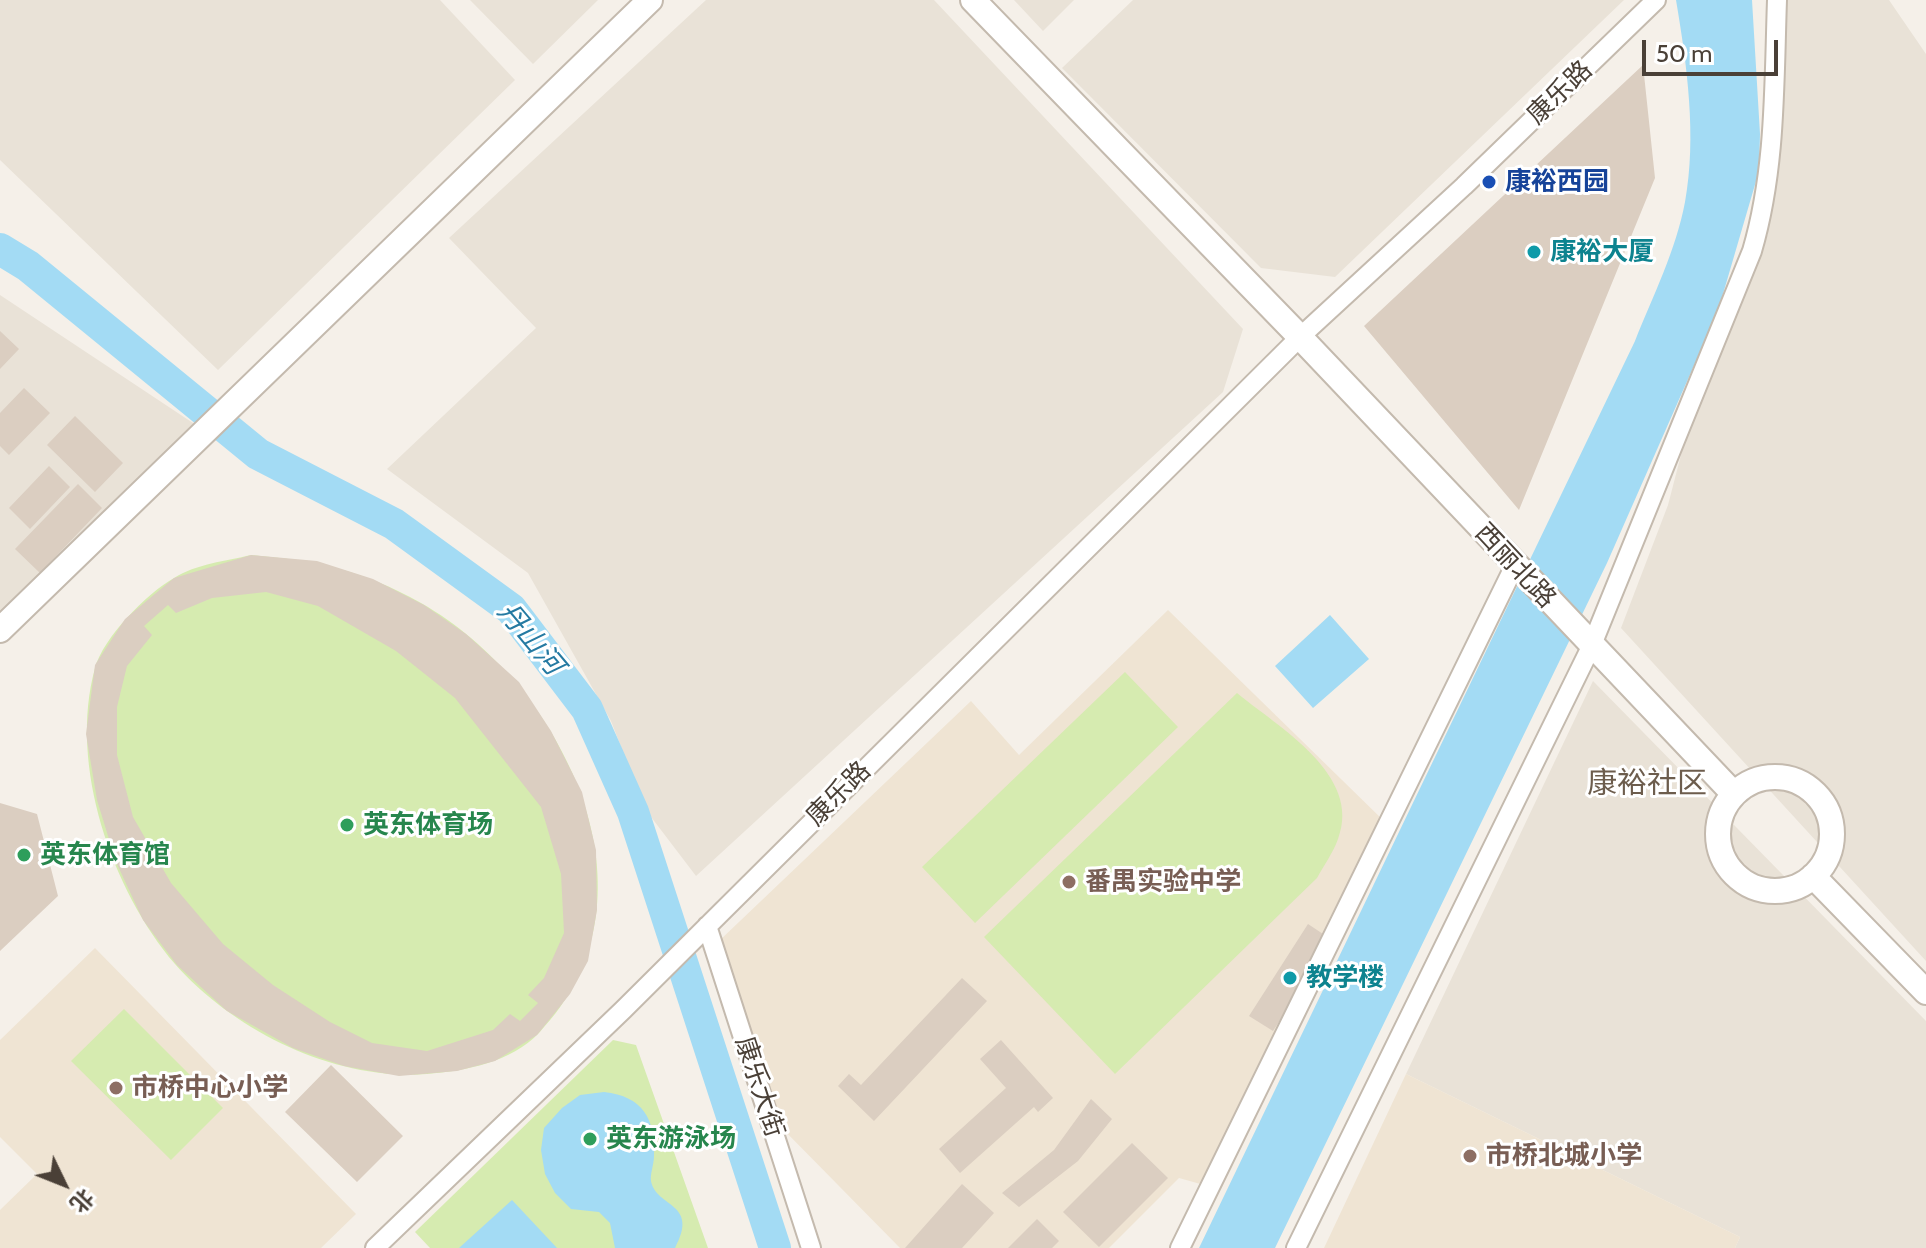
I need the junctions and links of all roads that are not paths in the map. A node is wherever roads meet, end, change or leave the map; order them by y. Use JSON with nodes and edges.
{"nodes":[{"id":1,"x":650,"y":0,"type":"edge"},
{"id":2,"x":973,"y":0,"type":"edge"},
{"id":3,"x":1777,"y":0,"type":"edge"},
{"id":4,"x":1652,"y":4,"type":"edge"},
{"id":5,"x":1300,"y":337,"type":"junction"},
{"id":6,"x":1515,"y":565,"type":"junction"},
{"id":7,"x":0,"y":630,"type":"edge"},
{"id":8,"x":1591,"y":647,"type":"junction"},
{"id":9,"x":1733,"y":793,"type":"junction"},
{"id":10,"x":1813,"y":876,"type":"junction"},
{"id":11,"x":707,"y":926,"type":"junction"},
{"id":12,"x":1926,"y":992,"type":"edge"},
{"id":13,"x":375,"y":1248,"type":"edge"},
{"id":14,"x":811,"y":1248,"type":"edge"},
{"id":15,"x":1180,"y":1248,"type":"edge"},
{"id":16,"x":1296,"y":1248,"type":"edge"}],
"edges":[{"from":1,"to":7,"type":"street"},
{"from":2,"to":5,"type":"street","name":"西丽北路"},
{"from":3,"to":8,"type":"street"},
{"from":4,"to":5,"type":"street","name":"康乐路"},
{"from":5,"to":6,"type":"street","name":"西丽北路"},
{"from":5,"to":11,"type":"street","name":"康乐路"},
{"from":6,"to":8,"type":"street","name":"西丽北路"},
{"from":6,"to":15,"type":"street"},
{"from":8,"to":9,"type":"street","name":"西丽北路"},
{"from":8,"to":16,"type":"street"},
{"from":9,"to":10,"type":"street"},
{"from":9,"to":10,"type":"street"},
{"from":10,"to":12,"type":"street"},
{"from":11,"to":13,"type":"street","name":"康乐路"},
{"from":11,"to":14,"type":"street","name":"康乐大街"}]}
